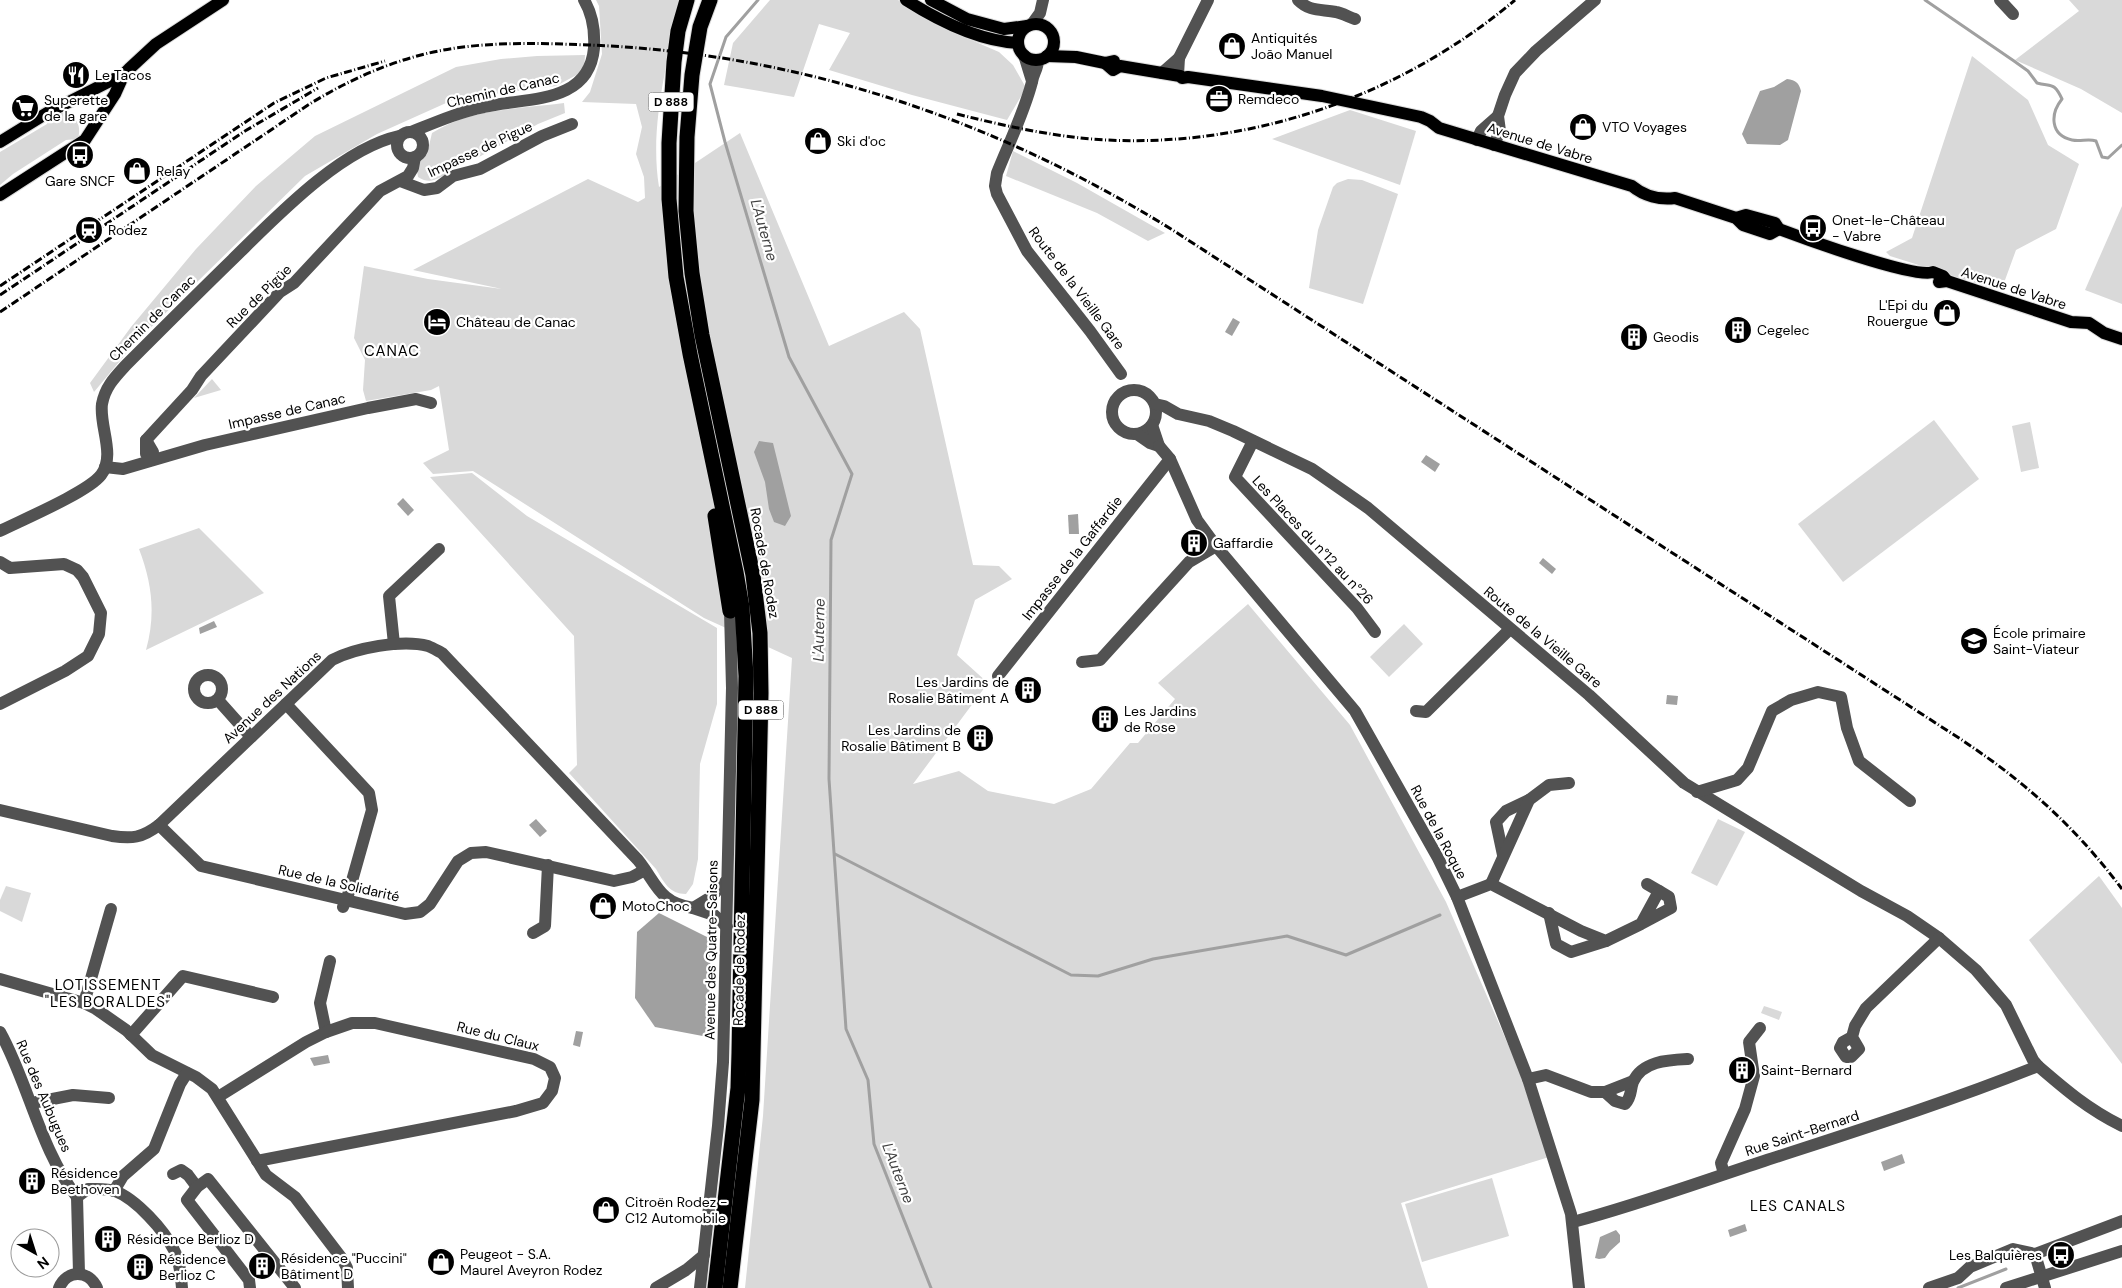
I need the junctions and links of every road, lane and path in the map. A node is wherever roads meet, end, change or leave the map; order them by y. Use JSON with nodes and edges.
{"nodes":[{"id":1,"x":223,"y":0,"type":"edge"},
{"id":2,"x":584,"y":0,"type":"edge"},
{"id":3,"x":687,"y":0,"type":"edge"},
{"id":4,"x":710,"y":0,"type":"edge"},
{"id":5,"x":906,"y":0,"type":"edge"},
{"id":6,"x":931,"y":0,"type":"edge"},
{"id":7,"x":1043,"y":0,"type":"edge"},
{"id":8,"x":1208,"y":0,"type":"edge"},
{"id":9,"x":1298,"y":0,"type":"edge"},
{"id":10,"x":1595,"y":0,"type":"edge"},
{"id":11,"x":2000,"y":0,"type":"edge"},
{"id":12,"x":2013,"y":14,"type":"dead end"},
{"id":13,"x":1355,"y":19,"type":"dead end"},
{"id":14,"x":1035,"y":22,"type":"junction"},
{"id":15,"x":1054,"y":41,"type":"junction"},
{"id":16,"x":1021,"y":49,"type":"junction"},
{"id":17,"x":1076,"y":57,"type":"junction"},
{"id":18,"x":1043,"y":58,"type":"junction"},
{"id":19,"x":1180,"y":58,"type":"junction"},
{"id":20,"x":1162,"y":73,"type":"junction"},
{"id":21,"x":124,"y":74,"type":"junction"},
{"id":22,"x":1182,"y":76,"type":"junction"},
{"id":23,"x":1032,"y":81,"type":"junction"},
{"id":24,"x":1498,"y":116,"type":"junction"},
{"id":25,"x":572,"y":124,"type":"dead end"},
{"id":26,"x":407,"y":138,"type":"junction"},
{"id":27,"x":1477,"y":140,"type":"junction"},
{"id":28,"x":0,"y":142,"type":"edge"},
{"id":29,"x":1494,"y":145,"type":"junction"},
{"id":30,"x":411,"y":158,"type":"junction"},
{"id":31,"x":400,"y":181,"type":"junction"},
{"id":32,"x":0,"y":195,"type":"edge"},
{"id":33,"x":2122,"y":338,"type":"edge"},
{"id":34,"x":690,"y":354,"type":"junction"},
{"id":35,"x":1121,"y":374,"type":"junction"},
{"id":36,"x":1137,"y":390,"type":"junction"},
{"id":37,"x":1118,"y":397,"type":"junction"},
{"id":38,"x":431,"y":403,"type":"dead end"},
{"id":39,"x":1155,"y":404,"type":"junction"},
{"id":40,"x":1172,"y":412,"type":"junction"},
{"id":41,"x":1154,"y":421,"type":"junction"},
{"id":42,"x":1136,"y":434,"type":"junction"},
{"id":43,"x":1253,"y":441,"type":"junction"},
{"id":44,"x":1159,"y":446,"type":"junction"},
{"id":45,"x":1170,"y":459,"type":"junction"},
{"id":46,"x":152,"y":460,"type":"junction"},
{"id":47,"x":105,"y":467,"type":"junction"},
{"id":48,"x":0,"y":531,"type":"edge"},
{"id":49,"x":1216,"y":546,"type":"junction"},
{"id":50,"x":439,"y":549,"type":"dead end"},
{"id":51,"x":0,"y":562,"type":"edge"},
{"id":52,"x":730,"y":611,"type":"joint"},
{"id":53,"x":1510,"y":628,"type":"junction"},
{"id":54,"x":1375,"y":632,"type":"dead end"},
{"id":55,"x":394,"y":644,"type":"junction"},
{"id":56,"x":1082,"y":662,"type":"dead end"},
{"id":57,"x":998,"y":676,"type":"dead end"},
{"id":58,"x":218,"y":700,"type":"dead end"},
{"id":59,"x":0,"y":704,"type":"edge"},
{"id":60,"x":286,"y":704,"type":"junction"},
{"id":61,"x":1416,"y":711,"type":"dead end"},
{"id":62,"x":251,"y":737,"type":"junction"},
{"id":63,"x":1569,"y":783,"type":"dead end"},
{"id":64,"x":1697,"y":792,"type":"junction"},
{"id":65,"x":1529,"y":800,"type":"junction"},
{"id":66,"x":1910,"y":801,"type":"dead end"},
{"id":67,"x":0,"y":810,"type":"edge"},
{"id":68,"x":159,"y":825,"type":"junction"},
{"id":69,"x":1503,"y":855,"type":"junction"},
{"id":70,"x":548,"y":865,"type":"junction"},
{"id":71,"x":646,"y":870,"type":"junction"},
{"id":72,"x":727,"y":880,"type":"junction"},
{"id":73,"x":1491,"y":884,"type":"junction"},
{"id":74,"x":1647,"y":884,"type":"dead end"},
{"id":75,"x":1658,"y":891,"type":"junction"},
{"id":76,"x":1456,"y":897,"type":"junction"},
{"id":77,"x":345,"y":904,"type":"junction"},
{"id":78,"x":692,"y":908,"type":"junction"},
{"id":79,"x":111,"y":909,"type":"dead end"},
{"id":80,"x":1549,"y":913,"type":"junction"},
{"id":81,"x":1641,"y":924,"type":"junction"},
{"id":82,"x":726,"y":927,"type":"junction"},
{"id":83,"x":533,"y":933,"type":"dead end"},
{"id":84,"x":1939,"y":938,"type":"junction"},
{"id":85,"x":1606,"y":941,"type":"junction"},
{"id":86,"x":330,"y":961,"type":"dead end"},
{"id":87,"x":0,"y":979,"type":"edge"},
{"id":88,"x":273,"y":997,"type":"dead end"},
{"id":89,"x":84,"y":1003,"type":"junction"},
{"id":90,"x":1760,"y":1028,"type":"dead end"},
{"id":91,"x":0,"y":1032,"type":"edge"},
{"id":92,"x":326,"y":1032,"type":"junction"},
{"id":93,"x":131,"y":1035,"type":"junction"},
{"id":94,"x":1852,"y":1037,"type":"dead end"},
{"id":95,"x":1688,"y":1059,"type":"dead end"},
{"id":96,"x":2038,"y":1066,"type":"junction"},
{"id":97,"x":187,"y":1073,"type":"junction"},
{"id":98,"x":1528,"y":1079,"type":"junction"},
{"id":99,"x":1633,"y":1081,"type":"junction"},
{"id":100,"x":1605,"y":1092,"type":"junction"},
{"id":101,"x":218,"y":1097,"type":"junction"},
{"id":102,"x":109,"y":1098,"type":"dead end"},
{"id":103,"x":32,"y":1103,"type":"junction"},
{"id":104,"x":2122,"y":1126,"type":"edge"},
{"id":105,"x":257,"y":1161,"type":"junction"},
{"id":106,"x":173,"y":1174,"type":"dead end"},
{"id":107,"x":1724,"y":1174,"type":"junction"},
{"id":108,"x":197,"y":1187,"type":"junction"},
{"id":109,"x":114,"y":1191,"type":"junction"},
{"id":110,"x":76,"y":1197,"type":"junction"},
{"id":111,"x":2122,"y":1221,"type":"edge"},
{"id":112,"x":1573,"y":1222,"type":"junction"},
{"id":113,"x":2122,"y":1251,"type":"edge"},
{"id":114,"x":2034,"y":1254,"type":"junction"},
{"id":115,"x":704,"y":1255,"type":"junction"},
{"id":116,"x":79,"y":1273,"type":"junction"},
{"id":117,"x":2042,"y":1282,"type":"edge"},
{"id":118,"x":347,"y":1284,"type":"edge"},
{"id":119,"x":664,"y":1287,"type":"edge"},
{"id":120,"x":59,"y":1288,"type":"edge"},
{"id":121,"x":97,"y":1288,"type":"edge"},
{"id":122,"x":182,"y":1288,"type":"edge"},
{"id":123,"x":250,"y":1288,"type":"edge"},
{"id":124,"x":295,"y":1288,"type":"edge"},
{"id":125,"x":700,"y":1288,"type":"edge"},
{"id":126,"x":715,"y":1288,"type":"edge"},
{"id":127,"x":730,"y":1288,"type":"edge"},
{"id":128,"x":1580,"y":1288,"type":"edge"},
{"id":129,"x":1929,"y":1288,"type":"edge"},
{"id":130,"x":2006,"y":1288,"type":"edge"}],
"edges":[{"from":1,"to":21,"type":"main road"},
{"from":2,"to":26,"type":"street","name":"Chemin de Canac"},
{"from":3,"to":34,"type":"highway","name":"Rocade de Rodez","number":"D 888"},
{"from":4,"to":127,"type":"highway","name":"Rocade de Rodez","number":"D 888"},
{"from":5,"to":16,"type":"main road"},
{"from":6,"to":14,"type":"main road"},
{"from":7,"to":14,"type":"street"},
{"from":8,"to":19,"type":"street"},
{"from":9,"to":13,"type":"street"},
{"from":10,"to":24,"type":"street"},
{"from":11,"to":12,"type":"street"},
{"from":14,"to":15,"type":"main road"},
{"from":14,"to":16,"type":"main road"},
{"from":15,"to":17,"type":"main road","name":"Avenue de Vabre"},
{"from":15,"to":18,"type":"main road"},
{"from":16,"to":18,"type":"main road"},
{"from":16,"to":23,"type":"street"},
{"from":17,"to":18,"type":"main road","name":"Avenue de Vabre"},
{"from":17,"to":20,"type":"main road","name":"Avenue de Vabre"},
{"from":18,"to":23,"type":"street","name":"Route de la Vieille Gare"},
{"from":19,"to":20,"type":"street"},
{"from":19,"to":22,"type":"street"},
{"from":20,"to":22,"type":"main road","name":"Avenue de Vabre"},
{"from":21,"to":28,"type":"main road"},
{"from":21,"to":32,"type":"main road"},
{"from":22,"to":27,"type":"main road","name":"Avenue de Vabre"},
{"from":23,"to":35,"type":"street","name":"Route de la Vieille Gare"},
{"from":24,"to":27,"type":"street"},
{"from":24,"to":29,"type":"street"},
{"from":25,"to":31,"type":"street","name":"Impasse de Pigue"},
{"from":26,"to":30,"type":"street"},
{"from":26,"to":30,"type":"street"},
{"from":26,"to":47,"type":"street","name":"Chemin de Canac"},
{"from":27,"to":29,"type":"main road","name":"Avenue de Vabre"},
{"from":29,"to":33,"type":"main road","name":"Avenue de Vabre"},
{"from":30,"to":31,"type":"street"},
{"from":31,"to":46,"type":"street","name":"Rue de Pigüe"},
{"from":34,"to":52,"type":"highway"},
{"from":34,"to":126,"type":"highway","name":"Rocade de Rodez","number":"D 888"},
{"from":35,"to":36,"type":"street","name":"Route de la Vieille Gare"},
{"from":35,"to":37,"type":"street"},
{"from":36,"to":37,"type":"street"},
{"from":36,"to":39,"type":"street"},
{"from":37,"to":42,"type":"street"},
{"from":38,"to":46,"type":"street","name":"Impasse de Canac"},
{"from":39,"to":40,"type":"street","name":"Route de la Vieille Gare"},
{"from":39,"to":41,"type":"street"},
{"from":40,"to":41,"type":"street"},
{"from":40,"to":43,"type":"street","name":"Route de la Vieille Gare"},
{"from":41,"to":42,"type":"street"},
{"from":41,"to":44,"type":"street","name":"Rue de la Roque"},
{"from":42,"to":44,"type":"street","name":"Rue de la Roque"},
{"from":43,"to":53,"type":"street","name":"Route de la Vieille Gare"},
{"from":43,"to":54,"type":"street","name":"Les Places du n°12 au n°26"},
{"from":44,"to":45,"type":"street","name":"Rue de la Roque"},
{"from":45,"to":49,"type":"street","name":"Rue de la Roque"},
{"from":45,"to":57,"type":"street","name":"Impasse de la Gaffardie"},
{"from":46,"to":47,"type":"street"},
{"from":47,"to":48,"type":"street"},
{"from":49,"to":56,"type":"street"},
{"from":49,"to":76,"type":"street","name":"Rue de la Roque"},
{"from":50,"to":55,"type":"street"},
{"from":51,"to":59,"type":"street"},
{"from":52,"to":72,"type":"street","name":"Avenue des Quatre-Saisons"},
{"from":53,"to":61,"type":"street"},
{"from":53,"to":64,"type":"street","name":"Route de la Vieille Gare"},
{"from":55,"to":60,"type":"street","name":"Avenue des Nations"},
{"from":55,"to":71,"type":"street","name":"Avenue des Nations"},
{"from":58,"to":62,"type":"street"},
{"from":60,"to":62,"type":"street","name":"Avenue des Nations"},
{"from":60,"to":77,"type":"street"},
{"from":62,"to":68,"type":"street","name":"Avenue des Nations"},
{"from":63,"to":65,"type":"street"},
{"from":64,"to":66,"type":"street"},
{"from":64,"to":84,"type":"street","name":"Route de la Vieille Gare"},
{"from":65,"to":69,"type":"street"},
{"from":65,"to":69,"type":"street"},
{"from":67,"to":68,"type":"street","name":"Avenue des Nations"},
{"from":68,"to":77,"type":"street","name":"Rue de la Solidarité"},
{"from":69,"to":73,"type":"street"},
{"from":70,"to":71,"type":"street","name":"Rue de la Solidarité"},
{"from":70,"to":77,"type":"street","name":"Rue de la Solidarité"},
{"from":70,"to":83,"type":"street"},
{"from":71,"to":78,"type":"street","name":"Avenue des Nations"},
{"from":72,"to":78,"type":"street"},
{"from":72,"to":82,"type":"street","name":"Avenue des Quatre-Saisons"},
{"from":73,"to":76,"type":"street"},
{"from":73,"to":80,"type":"street"},
{"from":74,"to":75,"type":"street"},
{"from":75,"to":81,"type":"street"},
{"from":75,"to":81,"type":"street"},
{"from":76,"to":98,"type":"street","name":"Rue de la Roque"},
{"from":78,"to":82,"type":"street","name":"Avenue des Nations"},
{"from":79,"to":89,"type":"street"},
{"from":80,"to":85,"type":"street"},
{"from":80,"to":85,"type":"street"},
{"from":81,"to":85,"type":"street"},
{"from":82,"to":115,"type":"street","name":"Avenue des Quatre-Saisons"},
{"from":84,"to":94,"type":"street"},
{"from":84,"to":96,"type":"street","name":"Route de la Vieille Gare"},
{"from":86,"to":92,"type":"street"},
{"from":87,"to":89,"type":"street"},
{"from":88,"to":93,"type":"street"},
{"from":89,"to":93,"type":"street"},
{"from":90,"to":107,"type":"street"},
{"from":91,"to":103,"type":"street","name":"Rue des Aubugues"},
{"from":92,"to":101,"type":"street","name":"Rue du Claux"},
{"from":92,"to":105,"type":"street","name":"Rue du Claux"},
{"from":93,"to":97,"type":"street"},
{"from":95,"to":99,"type":"street"},
{"from":96,"to":104,"type":"street"},
{"from":96,"to":107,"type":"street","name":"Rue Saint-Bernard"},
{"from":97,"to":101,"type":"street"},
{"from":97,"to":109,"type":"street"},
{"from":98,"to":100,"type":"street"},
{"from":98,"to":112,"type":"street","name":"Rue de la Roque"},
{"from":99,"to":100,"type":"street"},
{"from":99,"to":100,"type":"street"},
{"from":101,"to":105,"type":"street"},
{"from":102,"to":103,"type":"street"},
{"from":103,"to":110,"type":"street","name":"Rue des Aubugues"},
{"from":105,"to":118,"type":"street"},
{"from":106,"to":108,"type":"street"},
{"from":107,"to":112,"type":"street","name":"Rue Saint-Bernard"},
{"from":108,"to":123,"type":"street"},
{"from":108,"to":124,"type":"street"},
{"from":109,"to":110,"type":"street"},
{"from":109,"to":122,"type":"street"},
{"from":110,"to":116,"type":"street"},
{"from":111,"to":114,"type":"street"},
{"from":112,"to":128,"type":"street","name":"Rue de la Roque"},
{"from":113,"to":117,"type":"street"},
{"from":114,"to":117,"type":"street"},
{"from":114,"to":129,"type":"street"},
{"from":115,"to":119,"type":"street"},
{"from":115,"to":125,"type":"street","name":"Avenue des Quatre-Saisons"},
{"from":116,"to":120,"type":"street"},
{"from":116,"to":121,"type":"street"},
{"from":117,"to":130,"type":"street"}]}
